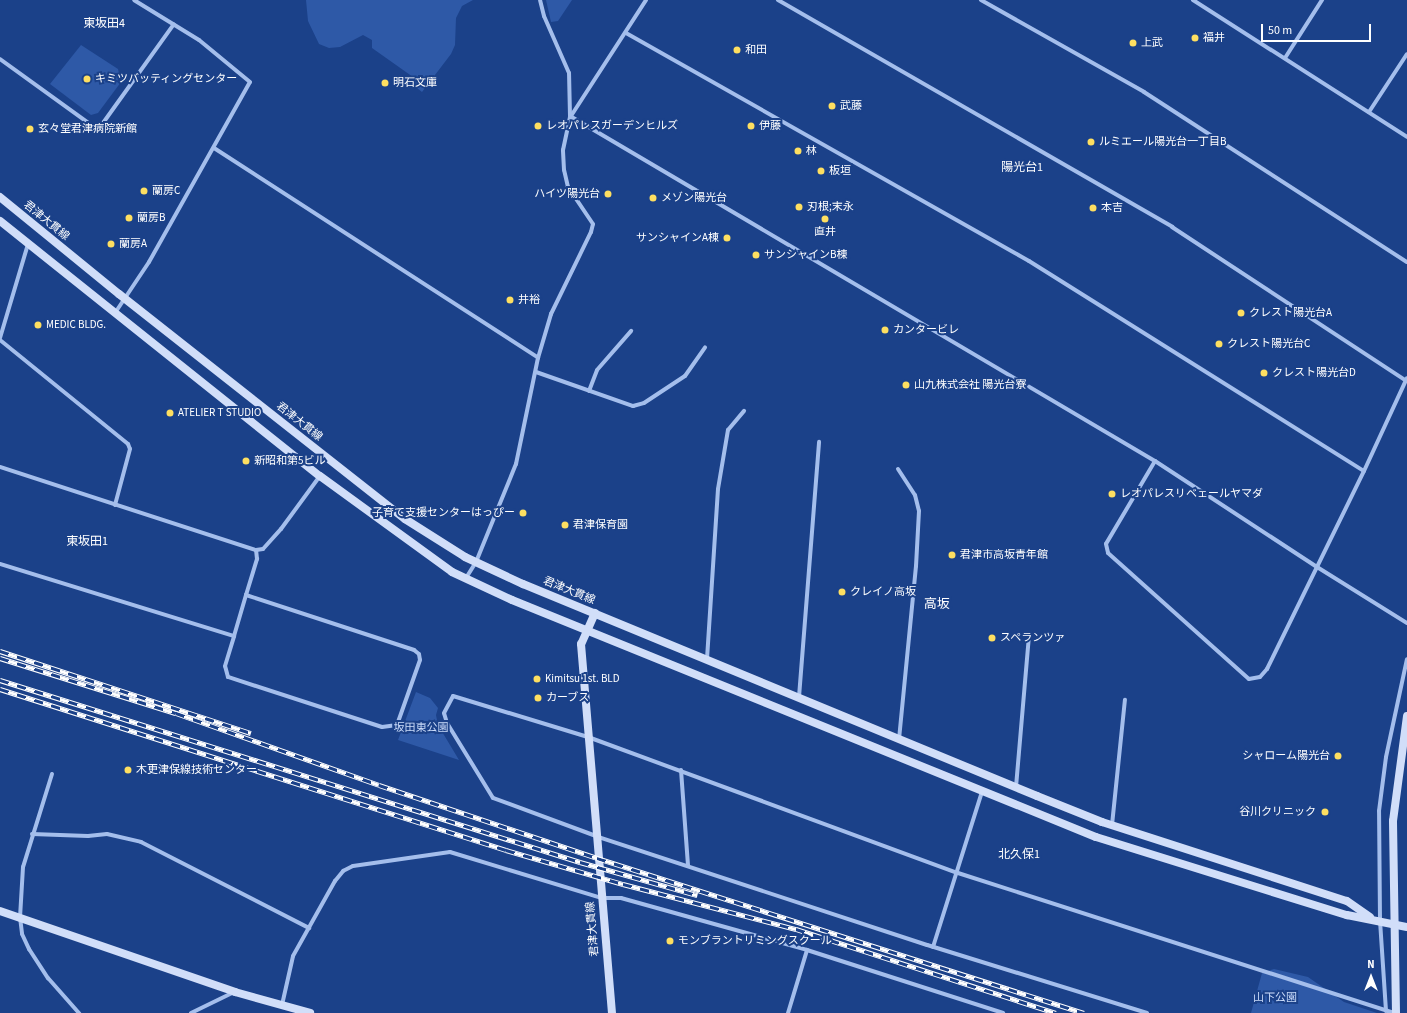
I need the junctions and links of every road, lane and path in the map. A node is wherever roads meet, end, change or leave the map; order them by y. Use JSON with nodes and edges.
{"nodes":[{"id":1,"x":134,"y":0,"type":"edge"},
{"id":2,"x":540,"y":0,"type":"edge"},
{"id":3,"x":646,"y":0,"type":"edge"},
{"id":4,"x":778,"y":0,"type":"edge"},
{"id":5,"x":981,"y":0,"type":"edge"},
{"id":6,"x":1322,"y":0,"type":"edge"},
{"id":7,"x":1196,"y":1,"type":"edge"},
{"id":8,"x":174,"y":24,"type":"junction"},
{"id":9,"x":626,"y":32,"type":"junction"},
{"id":10,"x":1407,"y":54,"type":"edge"},
{"id":11,"x":1285,"y":58,"type":"junction"},
{"id":12,"x":0,"y":59,"type":"edge"},
{"id":13,"x":1369,"y":112,"type":"junction"},
{"id":14,"x":570,"y":116,"type":"junction"},
{"id":15,"x":1407,"y":137,"type":"edge"},
{"id":16,"x":214,"y":148,"type":"junction"},
{"id":17,"x":0,"y":197,"type":"edge"},
{"id":18,"x":0,"y":221,"type":"edge"},
{"id":19,"x":28,"y":244,"type":"junction"},
{"id":20,"x":1407,"y":262,"type":"edge"},
{"id":21,"x":125,"y":299,"type":"junction"},
{"id":22,"x":115,"y":313,"type":"junction"},
{"id":23,"x":631,"y":331,"type":"dead end"},
{"id":24,"x":0,"y":339,"type":"edge"},
{"id":25,"x":705,"y":347,"type":"dead end"},
{"id":26,"x":538,"y":358,"type":"junction"},
{"id":27,"x":536,"y":372,"type":"junction"},
{"id":28,"x":1406,"y":379,"type":"edge"},
{"id":29,"x":589,"y":391,"type":"junction"},
{"id":30,"x":744,"y":411,"type":"dead end"},
{"id":31,"x":819,"y":442,"type":"dead end"},
{"id":32,"x":1155,"y":461,"type":"junction"},
{"id":33,"x":0,"y":467,"type":"edge"},
{"id":34,"x":898,"y":469,"type":"dead end"},
{"id":35,"x":1364,"y":471,"type":"junction"},
{"id":36,"x":320,"y":476,"type":"junction"},
{"id":37,"x":115,"y":505,"type":"junction"},
{"id":38,"x":256,"y":550,"type":"junction"},
{"id":39,"x":476,"y":562,"type":"junction"},
{"id":40,"x":0,"y":564,"type":"edge"},
{"id":41,"x":1317,"y":567,"type":"junction"},
{"id":42,"x":466,"y":579,"type":"junction"},
{"id":43,"x":246,"y":595,"type":"junction"},
{"id":44,"x":596,"y":613,"type":"junction"},
{"id":45,"x":1407,"y":623,"type":"edge"},
{"id":46,"x":588,"y":630,"type":"junction"},
{"id":47,"x":1029,"y":635,"type":"dead end"},
{"id":48,"x":234,"y":636,"type":"junction"},
{"id":49,"x":1407,"y":658,"type":"edge"},
{"id":50,"x":707,"y":660,"type":"junction"},
{"id":51,"x":799,"y":697,"type":"junction"},
{"id":52,"x":1125,"y":700,"type":"dead end"},
{"id":53,"x":1407,"y":716,"type":"edge"},
{"id":54,"x":588,"y":737,"type":"junction"},
{"id":55,"x":899,"y":739,"type":"junction"},
{"id":56,"x":682,"y":770,"type":"junction"},
{"id":57,"x":52,"y":774,"type":"dead end"},
{"id":58,"x":1016,"y":788,"type":"junction"},
{"id":59,"x":982,"y":792,"type":"junction"},
{"id":60,"x":1112,"y":825,"type":"junction"},
{"id":61,"x":32,"y":834,"type":"junction"},
{"id":62,"x":596,"y":836,"type":"junction"},
{"id":63,"x":688,"y":866,"type":"junction"},
{"id":64,"x":958,"y":873,"type":"junction"},
{"id":65,"x":601,"y":898,"type":"junction"},
{"id":66,"x":0,"y":911,"type":"edge"},
{"id":67,"x":20,"y":917,"type":"junction"},
{"id":68,"x":1376,"y":919,"type":"junction"},
{"id":69,"x":1407,"y":927,"type":"edge"},
{"id":70,"x":308,"y":928,"type":"junction"},
{"id":71,"x":933,"y":947,"type":"junction"},
{"id":72,"x":807,"y":950,"type":"junction"},
{"id":73,"x":234,"y":992,"type":"junction"},
{"id":74,"x":282,"y":1009,"type":"edge"},
{"id":75,"x":1386,"y":1012,"type":"edge"},
{"id":76,"x":79,"y":1013,"type":"edge"},
{"id":77,"x":191,"y":1013,"type":"edge"},
{"id":78,"x":310,"y":1013,"type":"edge"},
{"id":79,"x":612,"y":1013,"type":"edge"},
{"id":80,"x":788,"y":1013,"type":"edge"},
{"id":81,"x":1003,"y":1013,"type":"edge"},
{"id":82,"x":1147,"y":1013,"type":"edge"},
{"id":83,"x":1395,"y":1013,"type":"edge"}],
"edges":[{"from":1,"to":8,"type":"street"},
{"from":2,"to":14,"type":"street"},
{"from":3,"to":9,"type":"street"},
{"from":4,"to":28,"type":"street"},
{"from":5,"to":20,"type":"street"},
{"from":6,"to":11,"type":"street"},
{"from":7,"to":11,"type":"street"},
{"from":8,"to":12,"type":"street"},
{"from":8,"to":16,"type":"street"},
{"from":9,"to":14,"type":"street"},
{"from":9,"to":35,"type":"street"},
{"from":10,"to":13,"type":"street"},
{"from":11,"to":13,"type":"street"},
{"from":13,"to":15,"type":"street"},
{"from":14,"to":26,"type":"street"},
{"from":14,"to":32,"type":"street"},
{"from":16,"to":21,"type":"street"},
{"from":16,"to":26,"type":"street"},
{"from":17,"to":21,"type":"street","name":"君津大貫線"},
{"from":18,"to":19,"type":"street"},
{"from":19,"to":22,"type":"street"},
{"from":19,"to":24,"type":"street"},
{"from":21,"to":22,"type":"street"},
{"from":21,"to":39,"type":"street","name":"君津大貫線"},
{"from":22,"to":36,"type":"street"},
{"from":23,"to":29,"type":"street"},
{"from":24,"to":37,"type":"street"},
{"from":25,"to":29,"type":"street"},
{"from":26,"to":27,"type":"street"},
{"from":27,"to":29,"type":"street"},
{"from":27,"to":39,"type":"street"},
{"from":28,"to":35,"type":"street"},
{"from":30,"to":50,"type":"street"},
{"from":31,"to":51,"type":"street"},
{"from":32,"to":41,"type":"street"},
{"from":32,"to":41,"type":"street"},
{"from":33,"to":37,"type":"street"},
{"from":34,"to":55,"type":"street"},
{"from":35,"to":41,"type":"street"},
{"from":36,"to":38,"type":"street"},
{"from":36,"to":42,"type":"street"},
{"from":37,"to":38,"type":"street"},
{"from":38,"to":43,"type":"street"},
{"from":39,"to":42,"type":"street"},
{"from":39,"to":44,"type":"street","name":"君津大貫線"},
{"from":40,"to":48,"type":"street"},
{"from":41,"to":45,"type":"street"},
{"from":42,"to":46,"type":"street"},
{"from":43,"to":48,"type":"street"},
{"from":43,"to":48,"type":"street"},
{"from":44,"to":46,"type":"street","name":"君津大貫線"},
{"from":44,"to":50,"type":"street"},
{"from":46,"to":54,"type":"street","name":"君津大貫線"},
{"from":46,"to":59,"type":"street"},
{"from":47,"to":58,"type":"street"},
{"from":49,"to":68,"type":"street"},
{"from":50,"to":51,"type":"street"},
{"from":51,"to":55,"type":"street"},
{"from":52,"to":60,"type":"street"},
{"from":53,"to":83,"type":"street"},
{"from":54,"to":56,"type":"street"},
{"from":54,"to":62,"type":"street","name":"君津大貫線"},
{"from":54,"to":62,"type":"street"},
{"from":55,"to":58,"type":"street"},
{"from":56,"to":63,"type":"street"},
{"from":56,"to":64,"type":"street"},
{"from":57,"to":61,"type":"street"},
{"from":58,"to":60,"type":"street"},
{"from":59,"to":64,"type":"street"},
{"from":59,"to":68,"type":"street"},
{"from":60,"to":68,"type":"street"},
{"from":61,"to":67,"type":"street"},
{"from":61,"to":70,"type":"street"},
{"from":62,"to":63,"type":"street"},
{"from":62,"to":65,"type":"street","name":"君津大貫線"},
{"from":63,"to":71,"type":"street"},
{"from":64,"to":71,"type":"street"},
{"from":64,"to":75,"type":"street"},
{"from":65,"to":70,"type":"street"},
{"from":65,"to":72,"type":"street"},
{"from":65,"to":79,"type":"street","name":"君津大貫線"},
{"from":66,"to":67,"type":"street"},
{"from":67,"to":73,"type":"street"},
{"from":67,"to":76,"type":"street"},
{"from":68,"to":69,"type":"street"},
{"from":68,"to":75,"type":"street"},
{"from":70,"to":74,"type":"street"},
{"from":71,"to":82,"type":"street"},
{"from":72,"to":80,"type":"street"},
{"from":72,"to":81,"type":"street"},
{"from":73,"to":74,"type":"street"},
{"from":73,"to":77,"type":"street"},
{"from":74,"to":78,"type":"street"},
{"from":75,"to":83,"type":"street"}]}
